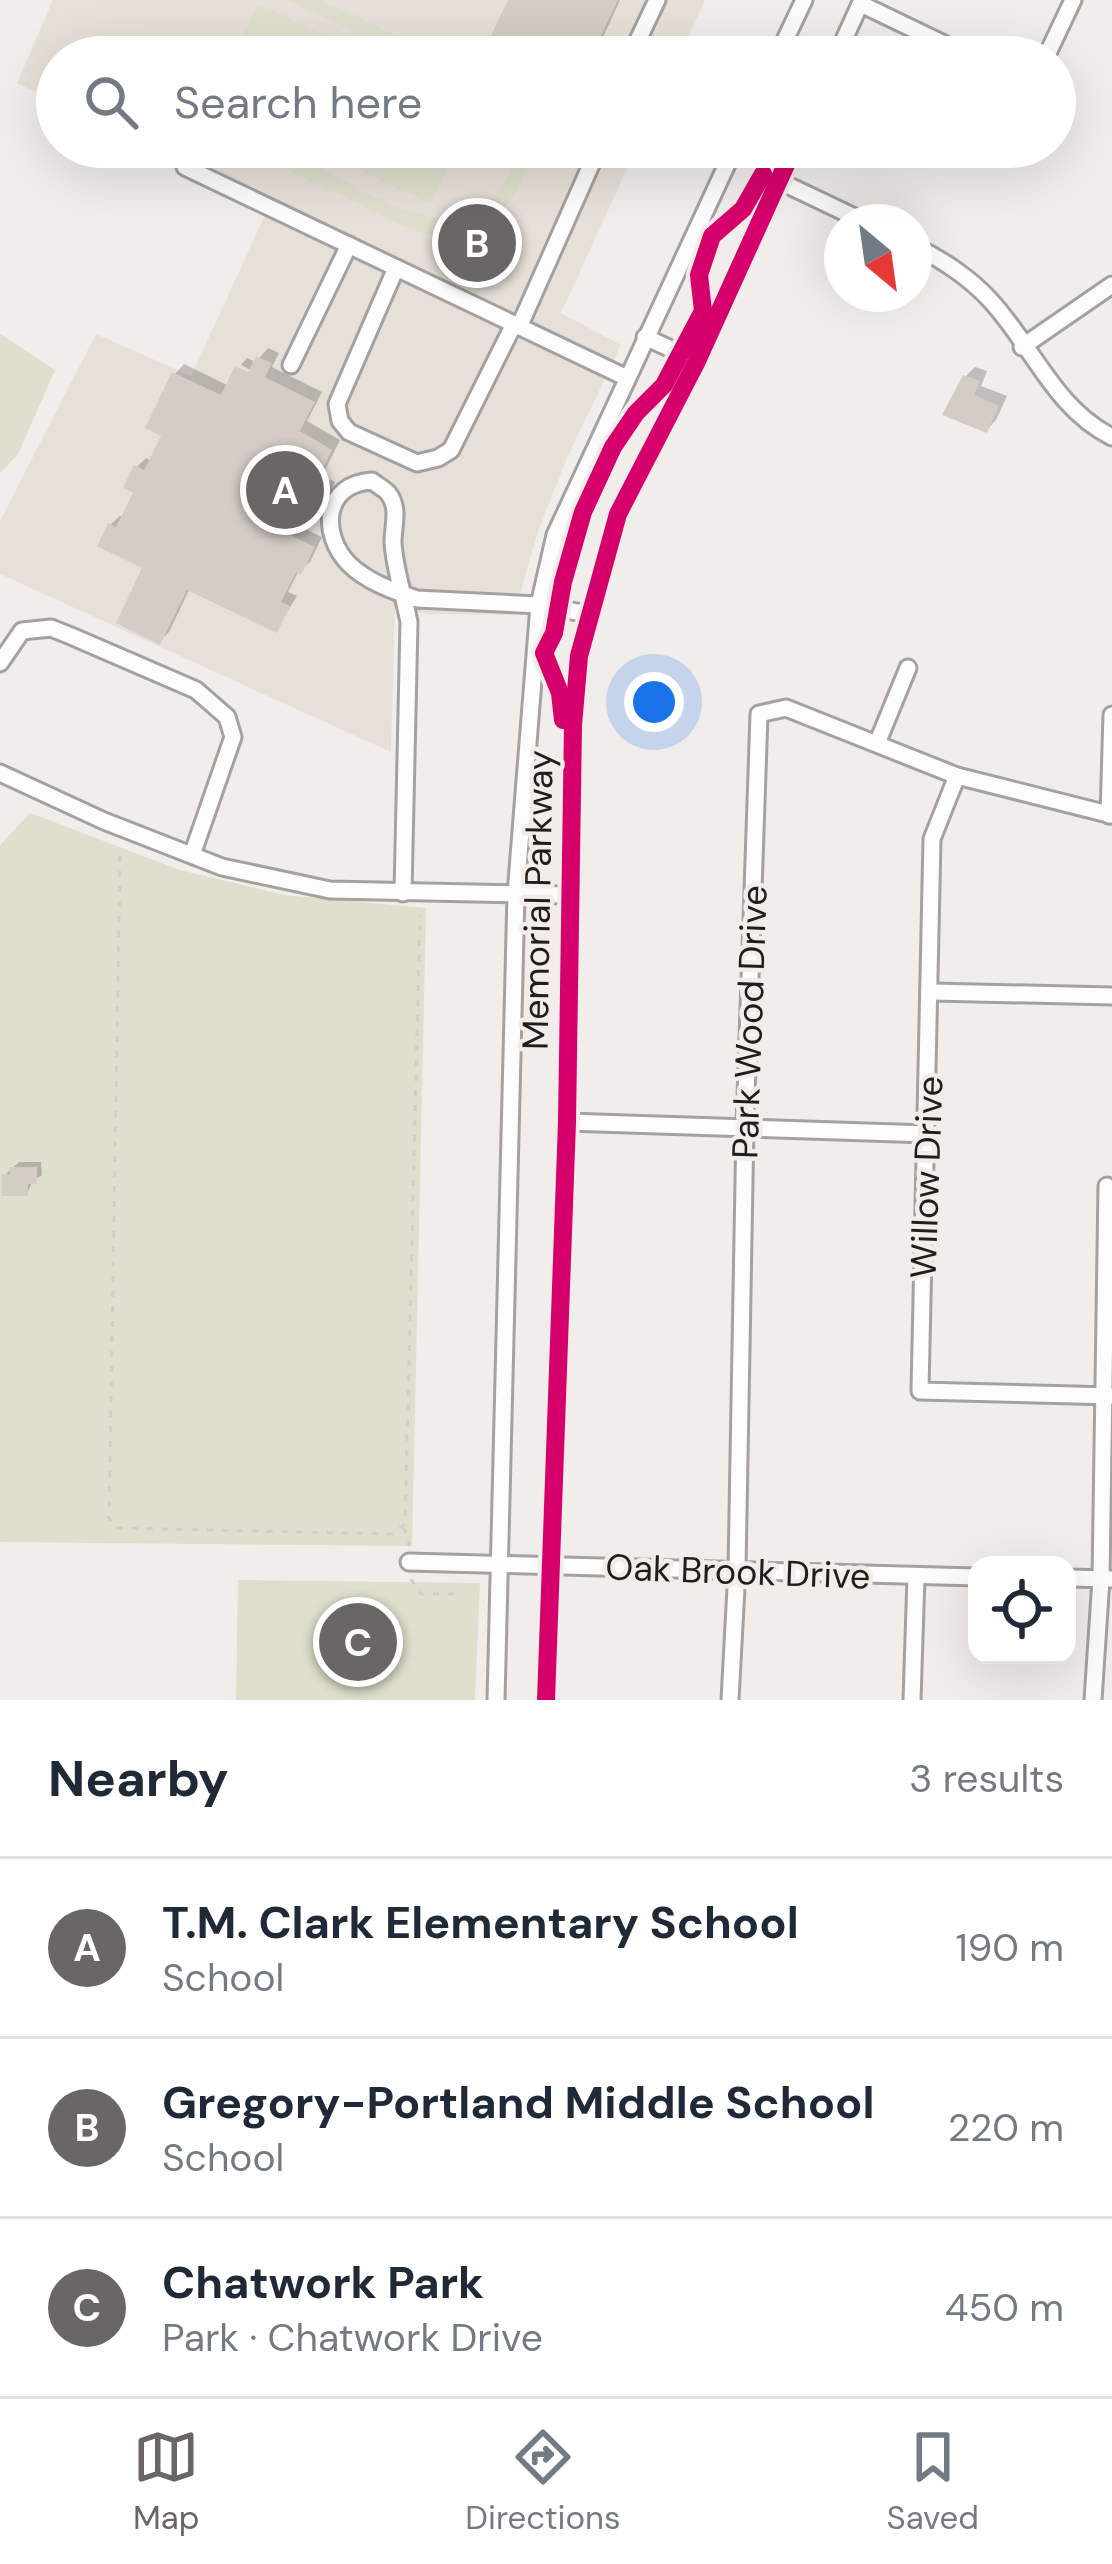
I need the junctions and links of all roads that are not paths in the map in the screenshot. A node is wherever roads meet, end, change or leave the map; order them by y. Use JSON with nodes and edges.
{"nodes":[{"id":1,"x":657,"y":0,"type":"edge"},
{"id":2,"x":804,"y":0,"type":"edge"},
{"id":3,"x":1072,"y":0,"type":"edge"},
{"id":4,"x":862,"y":2,"type":"edge"},
{"id":5,"x":641,"y":36,"type":"edge"},
{"id":6,"x":787,"y":36,"type":"edge"},
{"id":7,"x":846,"y":36,"type":"edge"},
{"id":8,"x":929,"y":36,"type":"edge"},
{"id":9,"x":1056,"y":36,"type":"edge"},
{"id":10,"x":187,"y":168,"type":"edge"},
{"id":11,"x":589,"y":168,"type":"edge"},
{"id":12,"x":725,"y":168,"type":"edge"},
{"id":13,"x":785,"y":168,"type":"edge"},
{"id":14,"x":779,"y":181,"type":"junction"},
{"id":15,"x":827,"y":204,"type":"edge"},
{"id":16,"x":349,"y":245,"type":"junction"},
{"id":17,"x":932,"y":257,"type":"edge"},
{"id":18,"x":396,"y":268,"type":"junction"},
{"id":19,"x":1112,"y":285,"type":"edge"},
{"id":20,"x":516,"y":326,"type":"junction"},
{"id":21,"x":645,"y":337,"type":"junction"},
{"id":22,"x":1022,"y":346,"type":"junction"},
{"id":23,"x":697,"y":361,"type":"junction"},
{"id":24,"x":291,"y":365,"type":"dead end"},
{"id":25,"x":627,"y":378,"type":"junction"},
{"id":26,"x":1112,"y":437,"type":"edge"},
{"id":27,"x":404,"y":595,"type":"junction"},
{"id":28,"x":539,"y":605,"type":"junction"},
{"id":29,"x":588,"y":614,"type":"junction"},
{"id":30,"x":0,"y":663,"type":"edge"},
{"id":31,"x":908,"y":668,"type":"dead end"},
{"id":32,"x":1112,"y":715,"type":"edge"},
{"id":33,"x":878,"y":741,"type":"junction"},
{"id":34,"x":0,"y":773,"type":"edge"},
{"id":35,"x":957,"y":776,"type":"junction"},
{"id":36,"x":1110,"y":814,"type":"edge"},
{"id":37,"x":192,"y":855,"type":"junction"},
{"id":38,"x":403,"y":893,"type":"junction"},
{"id":39,"x":516,"y":894,"type":"junction"},
{"id":40,"x":569,"y":895,"type":"junction"},
{"id":41,"x":932,"y":992,"type":"junction"},
{"id":42,"x":1112,"y":996,"type":"edge"},
{"id":43,"x":567,"y":1122,"type":"junction"},
{"id":44,"x":745,"y":1126,"type":"junction"},
{"id":45,"x":927,"y":1134,"type":"junction"},
{"id":46,"x":1107,"y":1186,"type":"dead end"},
{"id":47,"x":1108,"y":1396,"type":"edge"},
{"id":48,"x":409,"y":1562,"type":"dead end"},
{"id":49,"x":500,"y":1564,"type":"junction"},
{"id":50,"x":550,"y":1565,"type":"junction"},
{"id":51,"x":737,"y":1569,"type":"junction"},
{"id":52,"x":916,"y":1576,"type":"junction"},
{"id":53,"x":968,"y":1577,"type":"edge"},
{"id":54,"x":1076,"y":1578,"type":"edge"},
{"id":55,"x":1107,"y":1579,"type":"edge"},
{"id":56,"x":496,"y":1700,"type":"edge"},
{"id":57,"x":547,"y":1700,"type":"edge"},
{"id":58,"x":730,"y":1700,"type":"edge"},
{"id":59,"x":912,"y":1700,"type":"edge"},
{"id":60,"x":1093,"y":1700,"type":"edge"}],
"edges":[{"from":1,"to":5,"type":"street"},
{"from":2,"to":6,"type":"street"},
{"from":3,"to":9,"type":"street"},
{"from":4,"to":7,"type":"street"},
{"from":4,"to":8,"type":"street"},
{"from":10,"to":16,"type":"street"},
{"from":11,"to":20,"type":"street"},
{"from":12,"to":21,"type":"street","name":"Memorial Parkway"},
{"from":13,"to":14,"type":"street","name":"Memorial Parkway"},
{"from":14,"to":15,"type":"street"},
{"from":14,"to":23,"type":"street","name":"Memorial Parkway"},
{"from":16,"to":18,"type":"street"},
{"from":16,"to":24,"type":"street"},
{"from":17,"to":22,"type":"street"},
{"from":18,"to":20,"type":"street"},
{"from":18,"to":20,"type":"street"},
{"from":19,"to":22,"type":"street"},
{"from":20,"to":25,"type":"street"},
{"from":21,"to":23,"type":"street"},
{"from":21,"to":25,"type":"street","name":"Memorial Parkway"},
{"from":22,"to":26,"type":"street"},
{"from":23,"to":29,"type":"street","name":"Memorial Parkway"},
{"from":25,"to":28,"type":"street","name":"Memorial Parkway"},
{"from":27,"to":27,"type":"street"},
{"from":27,"to":28,"type":"street"},
{"from":27,"to":38,"type":"street"},
{"from":28,"to":29,"type":"street"},
{"from":28,"to":39,"type":"street","name":"Memorial Parkway"},
{"from":29,"to":40,"type":"street","name":"Memorial Parkway"},
{"from":30,"to":37,"type":"street"},
{"from":31,"to":33,"type":"street"},
{"from":32,"to":36,"type":"street"},
{"from":33,"to":35,"type":"street","name":"Park Wood Drive"},
{"from":33,"to":44,"type":"street","name":"Park Wood Drive"},
{"from":34,"to":37,"type":"street"},
{"from":35,"to":36,"type":"street","name":"Park Wood Drive"},
{"from":35,"to":41,"type":"street","name":"Willow Drive"},
{"from":37,"to":38,"type":"street"},
{"from":38,"to":39,"type":"street"},
{"from":39,"to":40,"type":"street"},
{"from":39,"to":49,"type":"street","name":"Memorial Parkway"},
{"from":40,"to":43,"type":"street","name":"Memorial Parkway"},
{"from":41,"to":42,"type":"street"},
{"from":41,"to":45,"type":"street","name":"Willow Drive"},
{"from":43,"to":44,"type":"street"},
{"from":43,"to":50,"type":"street","name":"Memorial Parkway"},
{"from":44,"to":45,"type":"street"},
{"from":44,"to":51,"type":"street","name":"Park Wood Drive"},
{"from":45,"to":47,"type":"street","name":"Willow Drive"},
{"from":46,"to":47,"type":"street"},
{"from":47,"to":55,"type":"street"},
{"from":48,"to":49,"type":"street","name":"Oak Brook Drive"},
{"from":49,"to":50,"type":"street","name":"Oak Brook Drive"},
{"from":49,"to":56,"type":"street","name":"Memorial Parkway"},
{"from":50,"to":51,"type":"street","name":"Oak Brook Drive"},
{"from":50,"to":57,"type":"street","name":"Memorial Parkway"},
{"from":51,"to":52,"type":"street","name":"Oak Brook Drive"},
{"from":51,"to":58,"type":"street","name":"Park Wood Drive"},
{"from":52,"to":53,"type":"street","name":"Oak Brook Drive"},
{"from":52,"to":59,"type":"street"},
{"from":54,"to":55,"type":"street"},
{"from":55,"to":60,"type":"street"}]}
